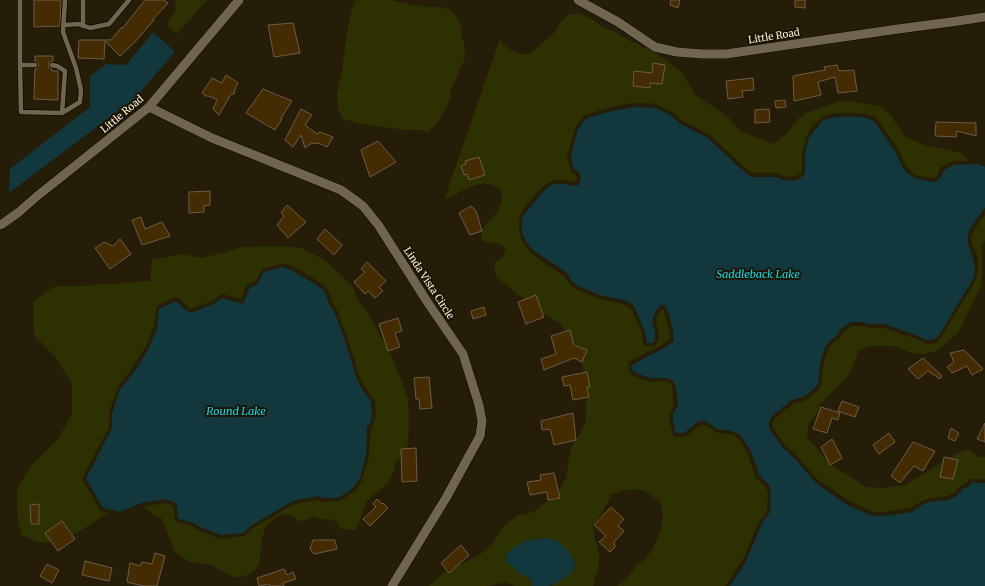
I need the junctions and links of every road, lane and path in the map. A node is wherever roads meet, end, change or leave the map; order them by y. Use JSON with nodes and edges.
{"nodes":[{"id":1,"x":20,"y":0,"type":"edge"},
{"id":2,"x":65,"y":0,"type":"edge"},
{"id":3,"x":83,"y":0,"type":"edge"},
{"id":4,"x":129,"y":0,"type":"edge"},
{"id":5,"x":239,"y":0,"type":"edge"},
{"id":6,"x":578,"y":0,"type":"edge"},
{"id":7,"x":985,"y":17,"type":"edge"},
{"id":8,"x":64,"y":25,"type":"junction"},
{"id":9,"x":83,"y":26,"type":"junction"},
{"id":10,"x":20,"y":65,"type":"junction"},
{"id":11,"x":35,"y":65,"type":"dead end"},
{"id":12,"x":52,"y":66,"type":"dead end"},
{"id":13,"x":149,"y":107,"type":"junction"},
{"id":14,"x":62,"y":113,"type":"junction"},
{"id":15,"x":0,"y":225,"type":"edge"},
{"id":16,"x":392,"y":586,"type":"edge"}],
"edges":[{"from":1,"to":10,"type":"lane"},
{"from":2,"to":8,"type":"lane"},
{"from":3,"to":9,"type":"lane"},
{"from":4,"to":9,"type":"lane"},
{"from":5,"to":13,"type":"street","name":"Little Road"},
{"from":6,"to":7,"type":"street","name":"Little Road"},
{"from":8,"to":9,"type":"lane"},
{"from":8,"to":14,"type":"lane"},
{"from":10,"to":11,"type":"lane"},
{"from":10,"to":14,"type":"lane"},
{"from":12,"to":14,"type":"lane"},
{"from":13,"to":15,"type":"street","name":"Little Road"},
{"from":13,"to":16,"type":"street","name":"Linda Vista Circle"}]}
